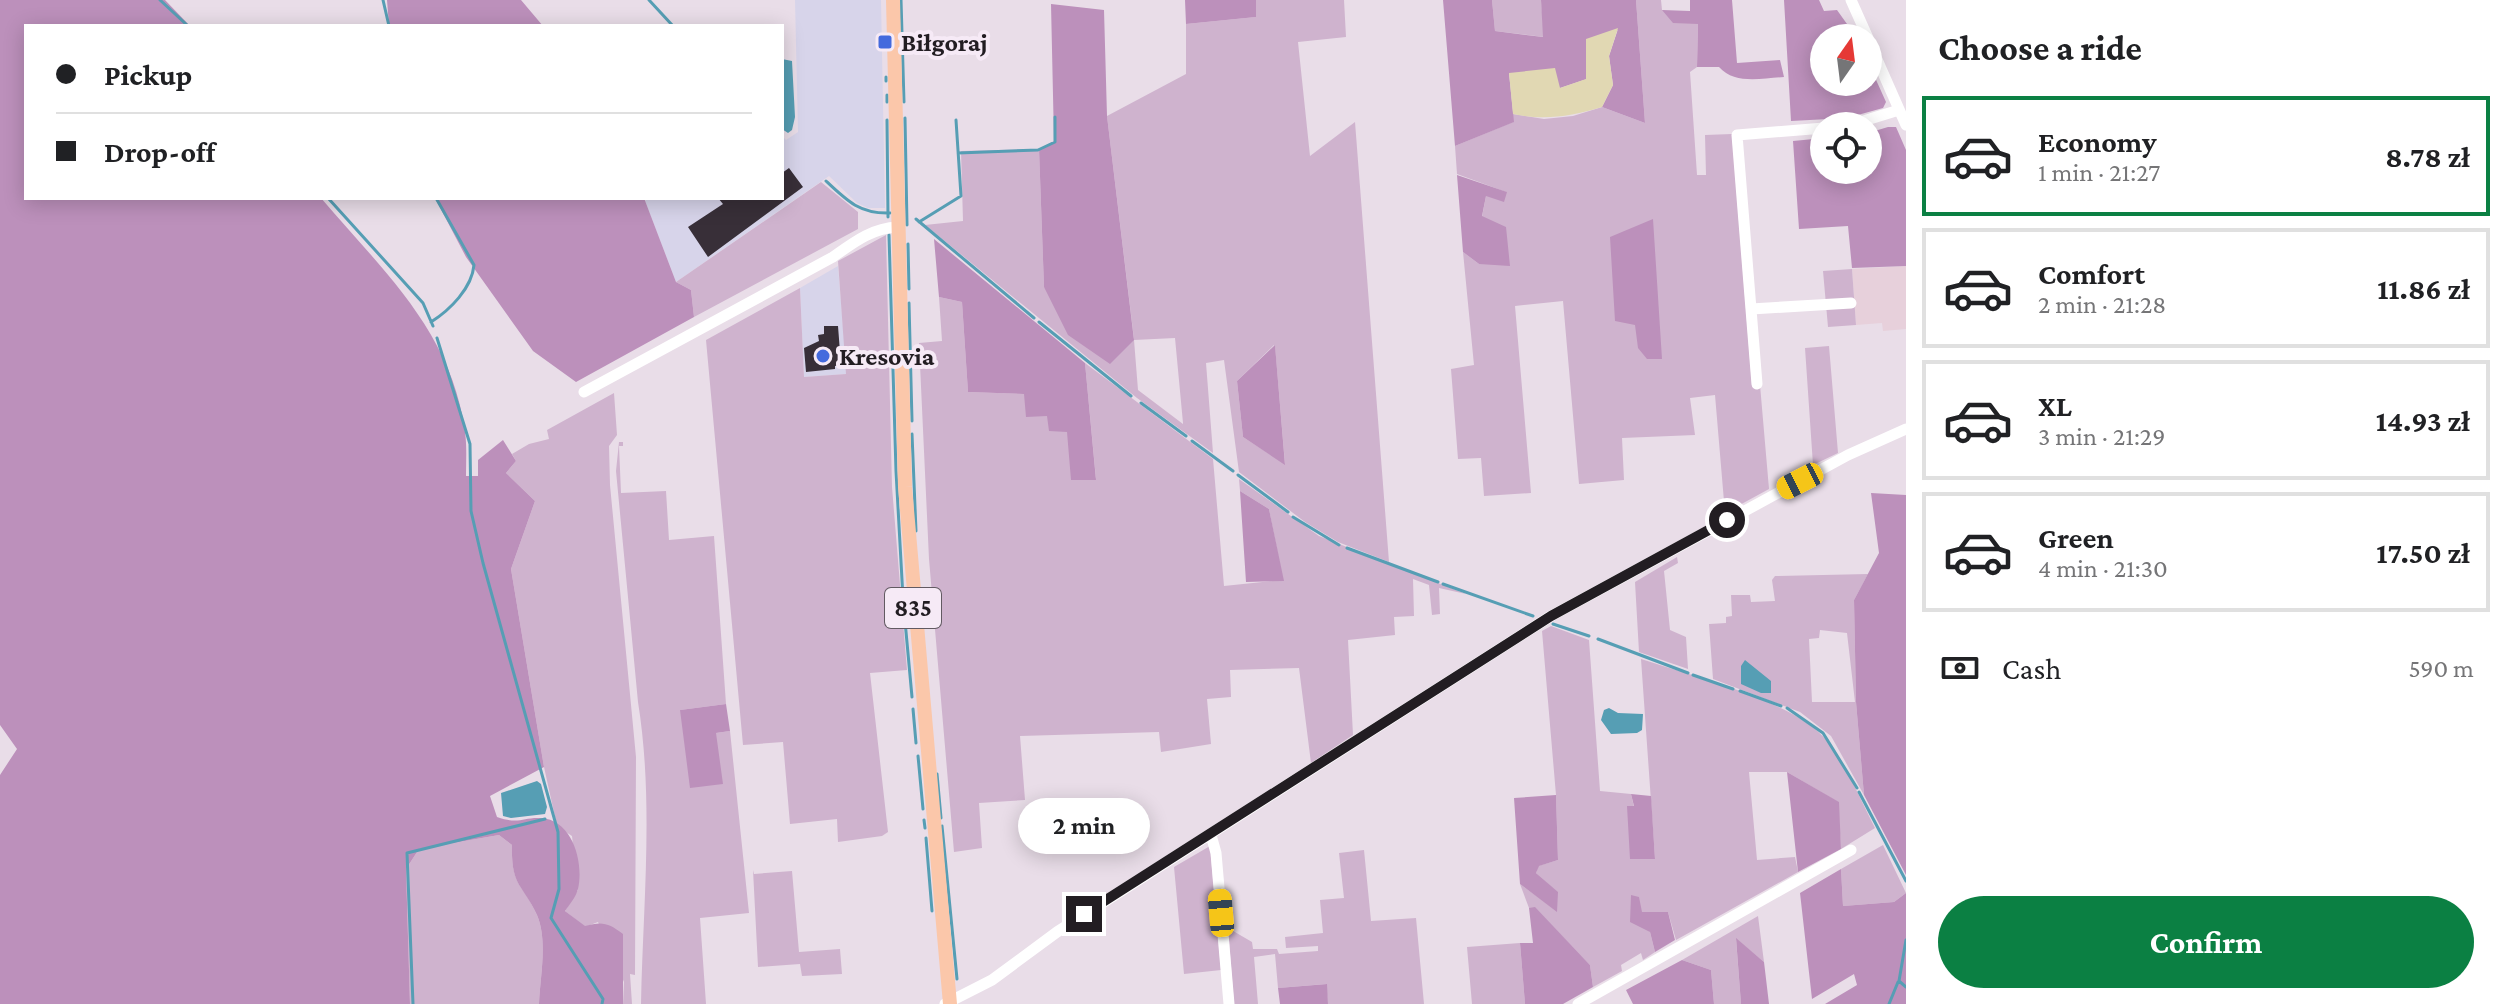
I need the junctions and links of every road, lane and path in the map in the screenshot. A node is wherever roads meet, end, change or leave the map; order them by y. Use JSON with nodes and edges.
{"nodes":[{"id":1,"x":893,"y":0,"type":"edge"},
{"id":2,"x":1851,"y":0,"type":"edge"},
{"id":3,"x":1862,"y":24,"type":"edge"},
{"id":4,"x":1882,"y":71,"type":"edge"},
{"id":5,"x":1899,"y":110,"type":"junction"},
{"id":6,"x":1882,"y":115,"type":"edge"},
{"id":7,"x":1906,"y":125,"type":"edge"},
{"id":8,"x":1810,"y":129,"type":"edge"},
{"id":9,"x":898,"y":219,"type":"junction"},
{"id":10,"x":1851,"y":303,"type":"dead end"},
{"id":11,"x":1751,"y":309,"type":"junction"},
{"id":12,"x":1757,"y":384,"type":"dead end"},
{"id":13,"x":584,"y":392,"type":"dead end"},
{"id":14,"x":1906,"y":429,"type":"edge"},
{"id":15,"x":1211,"y":835,"type":"junction"},
{"id":16,"x":1851,"y":850,"type":"dead end"},
{"id":17,"x":948,"y":1003,"type":"edge"},
{"id":18,"x":1229,"y":1004,"type":"edge"},
{"id":19,"x":1578,"y":1004,"type":"edge"}],
"edges":[{"from":1,"to":9,"type":"main road","number":"835"},
{"from":2,"to":3,"type":"street"},
{"from":4,"to":5,"type":"street"},
{"from":5,"to":6,"type":"street"},
{"from":5,"to":7,"type":"street"},
{"from":8,"to":11,"type":"street"},
{"from":9,"to":13,"type":"street"},
{"from":9,"to":17,"type":"main road","number":"835"},
{"from":10,"to":11,"type":"street"},
{"from":11,"to":12,"type":"street"},
{"from":14,"to":15,"type":"street"},
{"from":15,"to":17,"type":"street"},
{"from":15,"to":18,"type":"street"},
{"from":16,"to":19,"type":"street"}]}
